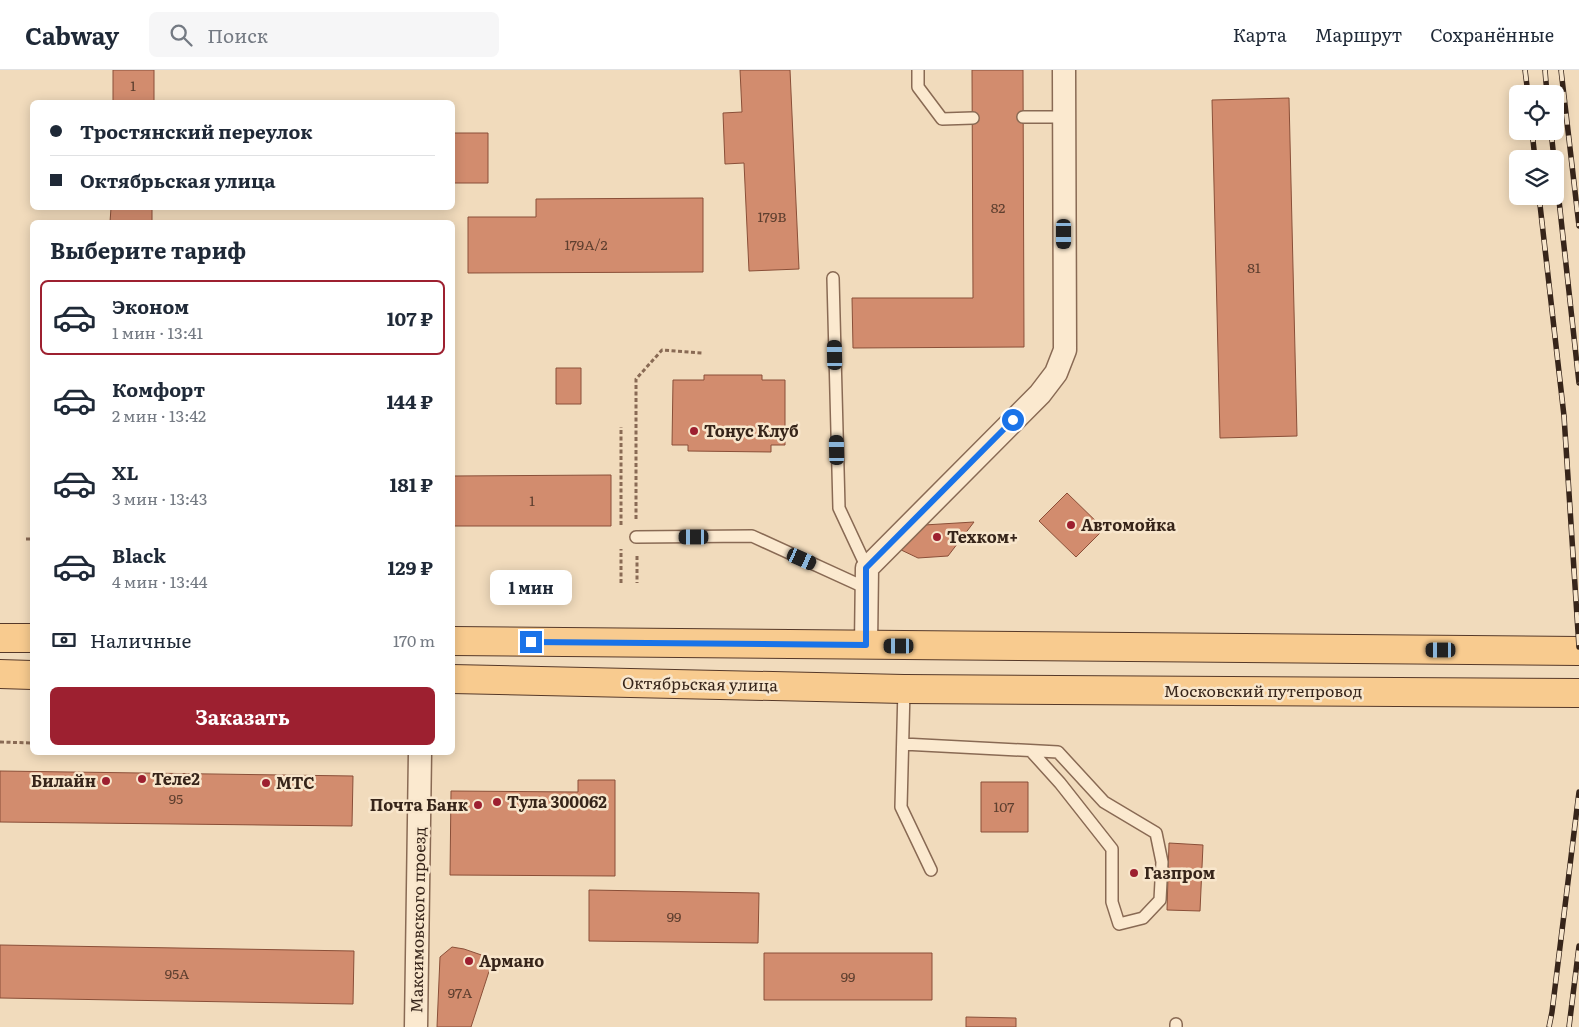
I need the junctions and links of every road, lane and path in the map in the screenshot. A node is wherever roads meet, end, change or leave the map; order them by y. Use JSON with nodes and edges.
{"nodes":[{"id":1,"x":918,"y":70,"type":"edge"},
{"id":2,"x":1064,"y":70,"type":"edge"},
{"id":3,"x":1024,"y":117,"type":"dead end"},
{"id":4,"x":1064,"y":117,"type":"junction"},
{"id":5,"x":972,"y":118,"type":"dead end"},
{"id":6,"x":833,"y":278,"type":"dead end"},
{"id":7,"x":702,"y":353,"type":"dead end"},
{"id":8,"x":621,"y":427,"type":"dead end"},
{"id":9,"x":621,"y":534,"type":"dead end"},
{"id":10,"x":636,"y":537,"type":"junction"},
{"id":11,"x":26,"y":539,"type":"dead end"},
{"id":12,"x":30,"y":539,"type":"edge"},
{"id":13,"x":621,"y":544,"type":"dead end"},
{"id":14,"x":866,"y":578,"type":"junction"},
{"id":15,"x":621,"y":583,"type":"dead end"},
{"id":16,"x":636,"y":583,"type":"dead end"},
{"id":17,"x":0,"y":638,"type":"edge"},
{"id":18,"x":30,"y":638,"type":"edge"},
{"id":19,"x":455,"y":642,"type":"edge"},
{"id":20,"x":866,"y":645,"type":"junction"},
{"id":21,"x":1579,"y":651,"type":"edge"},
{"id":22,"x":0,"y":674,"type":"edge"},
{"id":23,"x":30,"y":674,"type":"edge"},
{"id":24,"x":455,"y":679,"type":"edge"},
{"id":25,"x":904,"y":689,"type":"junction"},
{"id":26,"x":948,"y":689,"type":"joint"},
{"id":27,"x":1579,"y":693,"type":"edge"},
{"id":28,"x":0,"y":742,"type":"edge"},
{"id":29,"x":30,"y":743,"type":"edge"},
{"id":30,"x":903,"y":744,"type":"junction"},
{"id":31,"x":1031,"y":751,"type":"junction"},
{"id":32,"x":420,"y":755,"type":"edge"},
{"id":33,"x":931,"y":870,"type":"dead end"},
{"id":34,"x":416,"y":1027,"type":"edge"}],
"edges":[{"from":1,"to":5,"type":"lane"},
{"from":2,"to":4,"type":"street"},
{"from":3,"to":4,"type":"lane"},
{"from":4,"to":14,"type":"street"},
{"from":6,"to":14,"type":"lane"},
{"from":7,"to":10,"type":"path"},
{"from":8,"to":9,"type":"path"},
{"from":10,"to":14,"type":"lane"},
{"from":10,"to":16,"type":"path"},
{"from":11,"to":12,"type":"path"},
{"from":13,"to":15,"type":"path"},
{"from":14,"to":20,"type":"street"},
{"from":17,"to":18,"type":"main road"},
{"from":19,"to":20,"type":"main road"},
{"from":20,"to":21,"type":"main road"},
{"from":22,"to":23,"type":"main road"},
{"from":24,"to":25,"type":"main road","name":"Октябрьская улица"},
{"from":25,"to":26,"type":"main road","name":"Октябрьская улица"},
{"from":25,"to":30,"type":"lane"},
{"from":26,"to":27,"type":"main road","name":"Московский путепровод"},
{"from":28,"to":29,"type":"path"},
{"from":30,"to":31,"type":"lane"},
{"from":30,"to":33,"type":"lane"},
{"from":31,"to":31,"type":"lane"},
{"from":32,"to":34,"type":"street","name":"Максимовского проезд"}]}
